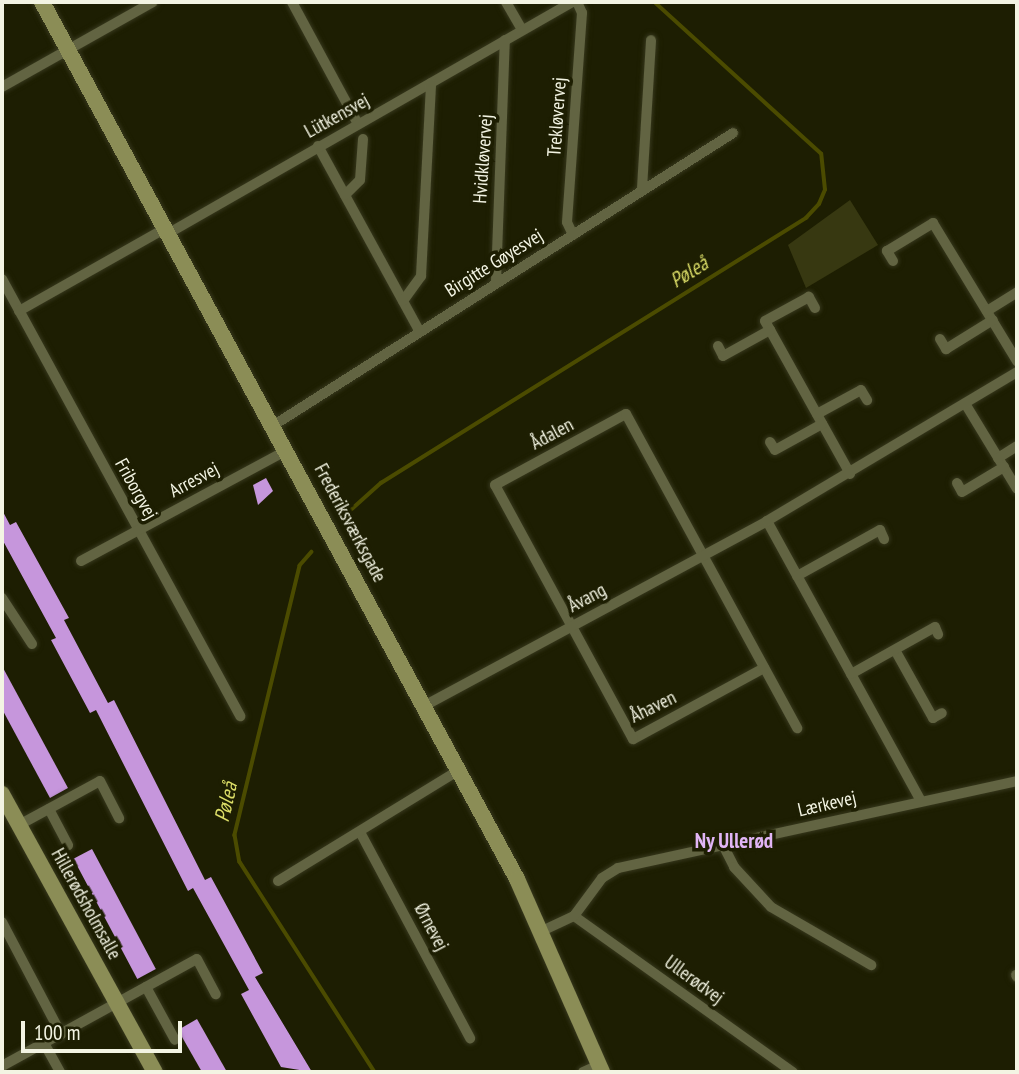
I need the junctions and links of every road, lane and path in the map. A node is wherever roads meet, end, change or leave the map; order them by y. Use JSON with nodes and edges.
{"nodes":[{"id":1,"x":42,"y":2,"type":"edge"},
{"id":2,"x":153,"y":2,"type":"edge"},
{"id":3,"x":292,"y":2,"type":"edge"},
{"id":4,"x":506,"y":2,"type":"edge"},
{"id":5,"x":575,"y":2,"type":"edge"},
{"id":6,"x":522,"y":30,"type":"junction"},
{"id":7,"x":505,"y":40,"type":"junction"},
{"id":8,"x":651,"y":40,"type":"dead end"},
{"id":9,"x":68,"y":50,"type":"junction"},
{"id":10,"x":431,"y":83,"type":"junction"},
{"id":11,"x":2,"y":87,"type":"edge"},
{"id":12,"x":358,"y":124,"type":"junction"},
{"id":13,"x":733,"y":132,"type":"dead end"},
{"id":14,"x":363,"y":139,"type":"dead end"},
{"id":15,"x":318,"y":146,"type":"junction"},
{"id":16,"x":642,"y":188,"type":"junction"},
{"id":17,"x":345,"y":195,"type":"junction"},
{"id":18,"x":168,"y":231,"type":"junction"},
{"id":19,"x":573,"y":234,"type":"junction"},
{"id":20,"x":893,"y":261,"type":"dead end"},
{"id":21,"x":2,"y":279,"type":"edge"},
{"id":22,"x":496,"y":281,"type":"junction"},
{"id":23,"x":1017,"y":292,"type":"edge"},
{"id":24,"x":403,"y":300,"type":"junction"},
{"id":25,"x":816,"y":308,"type":"dead end"},
{"id":26,"x":19,"y":311,"type":"junction"},
{"id":27,"x":990,"y":316,"type":"junction"},
{"id":28,"x":770,"y":330,"type":"junction"},
{"id":29,"x":420,"y":332,"type":"junction"},
{"id":30,"x":940,"y":339,"type":"dead end"},
{"id":31,"x":718,"y":346,"type":"dead end"},
{"id":32,"x":1017,"y":361,"type":"edge"},
{"id":33,"x":1017,"y":372,"type":"edge"},
{"id":34,"x":867,"y":400,"type":"dead end"},
{"id":35,"x":966,"y":405,"type":"junction"},
{"id":36,"x":820,"y":419,"type":"junction"},
{"id":37,"x":274,"y":425,"type":"junction"},
{"id":38,"x":770,"y":442,"type":"dead end"},
{"id":39,"x":1017,"y":446,"type":"edge"},
{"id":40,"x":287,"y":450,"type":"junction"},
{"id":41,"x":1001,"y":462,"type":"junction"},
{"id":42,"x":850,"y":474,"type":"junction"},
{"id":43,"x":957,"y":483,"type":"dead end"},
{"id":44,"x":1017,"y":489,"type":"edge"},
{"id":45,"x":767,"y":521,"type":"junction"},
{"id":46,"x":138,"y":529,"type":"junction"},
{"id":47,"x":884,"y":539,"type":"dead end"},
{"id":48,"x":702,"y":556,"type":"junction"},
{"id":49,"x":81,"y":561,"type":"dead end"},
{"id":50,"x":797,"y":576,"type":"junction"},
{"id":51,"x":2,"y":598,"type":"edge"},
{"id":52,"x":571,"y":626,"type":"junction"},
{"id":53,"x":938,"y":634,"type":"dead end"},
{"id":54,"x":32,"y":645,"type":"dead end"},
{"id":55,"x":895,"y":650,"type":"junction"},
{"id":56,"x":764,"y":668,"type":"junction"},
{"id":57,"x":851,"y":674,"type":"junction"},
{"id":58,"x":424,"y":706,"type":"junction"},
{"id":59,"x":942,"y":713,"type":"dead end"},
{"id":60,"x":240,"y":716,"type":"dead end"},
{"id":61,"x":797,"y":728,"type":"dead end"},
{"id":62,"x":459,"y":770,"type":"junction"},
{"id":63,"x":1017,"y":781,"type":"edge"},
{"id":64,"x":2,"y":794,"type":"edge"},
{"id":65,"x":921,"y":801,"type":"junction"},
{"id":66,"x":49,"y":808,"type":"junction"},
{"id":67,"x":119,"y":817,"type":"dead end"},
{"id":68,"x":19,"y":825,"type":"junction"},
{"id":69,"x":360,"y":832,"type":"junction"},
{"id":70,"x":68,"y":845,"type":"dead end"},
{"id":71,"x":723,"y":845,"type":"junction"},
{"id":72,"x":278,"y":881,"type":"dead end"},
{"id":73,"x":575,"y":916,"type":"junction"},
{"id":74,"x":2,"y":922,"type":"edge"},
{"id":75,"x":544,"y":930,"type":"junction"},
{"id":76,"x":872,"y":965,"type":"dead end"},
{"id":77,"x":146,"y":987,"type":"junction"},
{"id":78,"x":216,"y":994,"type":"dead end"},
{"id":79,"x":116,"y":1003,"type":"junction"},
{"id":80,"x":61,"y":1034,"type":"junction"},
{"id":81,"x":470,"y":1038,"type":"dead end"},
{"id":82,"x":175,"y":1040,"type":"dead end"},
{"id":83,"x":44,"y":1043,"type":"junction"},
{"id":84,"x":2,"y":1066,"type":"edge"},
{"id":85,"x":600,"y":1068,"type":"edge"},
{"id":86,"x":60,"y":1072,"type":"edge"},
{"id":87,"x":155,"y":1072,"type":"edge"},
{"id":88,"x":583,"y":1072,"type":"edge"},
{"id":89,"x":793,"y":1072,"type":"edge"}],
"edges":[{"from":1,"to":9,"type":"street","name":"Frederiksværksgade"},
{"from":2,"to":9,"type":"street"},
{"from":3,"to":12,"type":"street"},
{"from":4,"to":6,"type":"street"},
{"from":5,"to":6,"type":"street","name":"Lütkensvej"},
{"from":5,"to":19,"type":"street","name":"Trekløvervej"},
{"from":6,"to":7,"type":"street","name":"Lütkensvej"},
{"from":7,"to":10,"type":"street","name":"Lütkensvej"},
{"from":7,"to":22,"type":"street","name":"Hvidkløvervej"},
{"from":8,"to":16,"type":"street"},
{"from":9,"to":11,"type":"street"},
{"from":9,"to":18,"type":"street","name":"Frederiksværksgade"},
{"from":10,"to":12,"type":"street","name":"Lütkensvej"},
{"from":10,"to":24,"type":"street"},
{"from":12,"to":15,"type":"street","name":"Lütkensvej"},
{"from":13,"to":16,"type":"street","name":"Birgitte Gøyesvej"},
{"from":14,"to":17,"type":"street"},
{"from":15,"to":17,"type":"street"},
{"from":15,"to":18,"type":"street","name":"Lütkensvej"},
{"from":16,"to":19,"type":"street","name":"Birgitte Gøyesvej"},
{"from":17,"to":24,"type":"street"},
{"from":18,"to":26,"type":"street","name":"Lütkensvej"},
{"from":18,"to":37,"type":"street","name":"Frederiksværksgade"},
{"from":19,"to":22,"type":"street","name":"Birgitte Gøyesvej"},
{"from":20,"to":27,"type":"street"},
{"from":21,"to":26,"type":"street","name":"Friborgvej"},
{"from":22,"to":29,"type":"street","name":"Birgitte Gøyesvej"},
{"from":23,"to":27,"type":"street"},
{"from":24,"to":29,"type":"street"},
{"from":25,"to":28,"type":"street"},
{"from":26,"to":46,"type":"street","name":"Friborgvej"},
{"from":27,"to":30,"type":"street"},
{"from":27,"to":32,"type":"street"},
{"from":28,"to":31,"type":"street"},
{"from":28,"to":36,"type":"street"},
{"from":29,"to":37,"type":"street","name":"Birgitte Gøyesvej"},
{"from":33,"to":35,"type":"street","name":"Åvang"},
{"from":34,"to":36,"type":"street"},
{"from":35,"to":41,"type":"street"},
{"from":35,"to":42,"type":"street","name":"Åvang"},
{"from":36,"to":38,"type":"street"},
{"from":36,"to":42,"type":"street"},
{"from":37,"to":40,"type":"street","name":"Frederiksværksgade"},
{"from":39,"to":41,"type":"street"},
{"from":40,"to":46,"type":"street","name":"Arresvej"},
{"from":40,"to":58,"type":"street","name":"Frederiksværksgade"},
{"from":41,"to":43,"type":"street"},
{"from":41,"to":44,"type":"street"},
{"from":42,"to":45,"type":"street","name":"Åvang"},
{"from":45,"to":48,"type":"street","name":"Åvang"},
{"from":45,"to":50,"type":"street"},
{"from":46,"to":49,"type":"street","name":"Arresvej"},
{"from":46,"to":60,"type":"street","name":"Friborgvej"},
{"from":47,"to":50,"type":"street"},
{"from":48,"to":52,"type":"street","name":"Åvang"},
{"from":48,"to":52,"type":"street","name":"Ådalen"},
{"from":48,"to":56,"type":"street"},
{"from":50,"to":57,"type":"street"},
{"from":51,"to":54,"type":"street"},
{"from":52,"to":56,"type":"street","name":"Åhaven"},
{"from":52,"to":58,"type":"street","name":"Åvang"},
{"from":53,"to":55,"type":"street"},
{"from":55,"to":57,"type":"street"},
{"from":55,"to":59,"type":"street"},
{"from":56,"to":61,"type":"street"},
{"from":57,"to":65,"type":"street"},
{"from":58,"to":62,"type":"street","name":"Frederiksværksgade"},
{"from":62,"to":69,"type":"street"},
{"from":62,"to":75,"type":"street","name":"Frederiksværksgade"},
{"from":63,"to":65,"type":"street","name":"Lærkevej"},
{"from":64,"to":68,"type":"street","name":"Hillerødsholmsalle"},
{"from":65,"to":71,"type":"street","name":"Lærkevej"},
{"from":66,"to":67,"type":"street"},
{"from":66,"to":68,"type":"street"},
{"from":66,"to":70,"type":"street","name":"Hillerødsholmsalle"},
{"from":68,"to":79,"type":"street","name":"Hillerødsholmsalle"},
{"from":69,"to":72,"type":"street"},
{"from":69,"to":81,"type":"street","name":"Ørnevej"},
{"from":71,"to":73,"type":"street","name":"Lærkevej"},
{"from":71,"to":76,"type":"street"},
{"from":73,"to":75,"type":"street","name":"Lærkevej"},
{"from":73,"to":89,"type":"street","name":"Ullerødvej"},
{"from":74,"to":80,"type":"street"},
{"from":75,"to":85,"type":"street","name":"Frederiksværksgade"},
{"from":77,"to":78,"type":"street"},
{"from":77,"to":79,"type":"street"},
{"from":77,"to":82,"type":"street"},
{"from":79,"to":80,"type":"street"},
{"from":79,"to":87,"type":"street","name":"Hillerødsholmsalle"},
{"from":80,"to":83,"type":"street"},
{"from":83,"to":84,"type":"street"},
{"from":83,"to":86,"type":"street"},
{"from":85,"to":88,"type":"street"}]}
